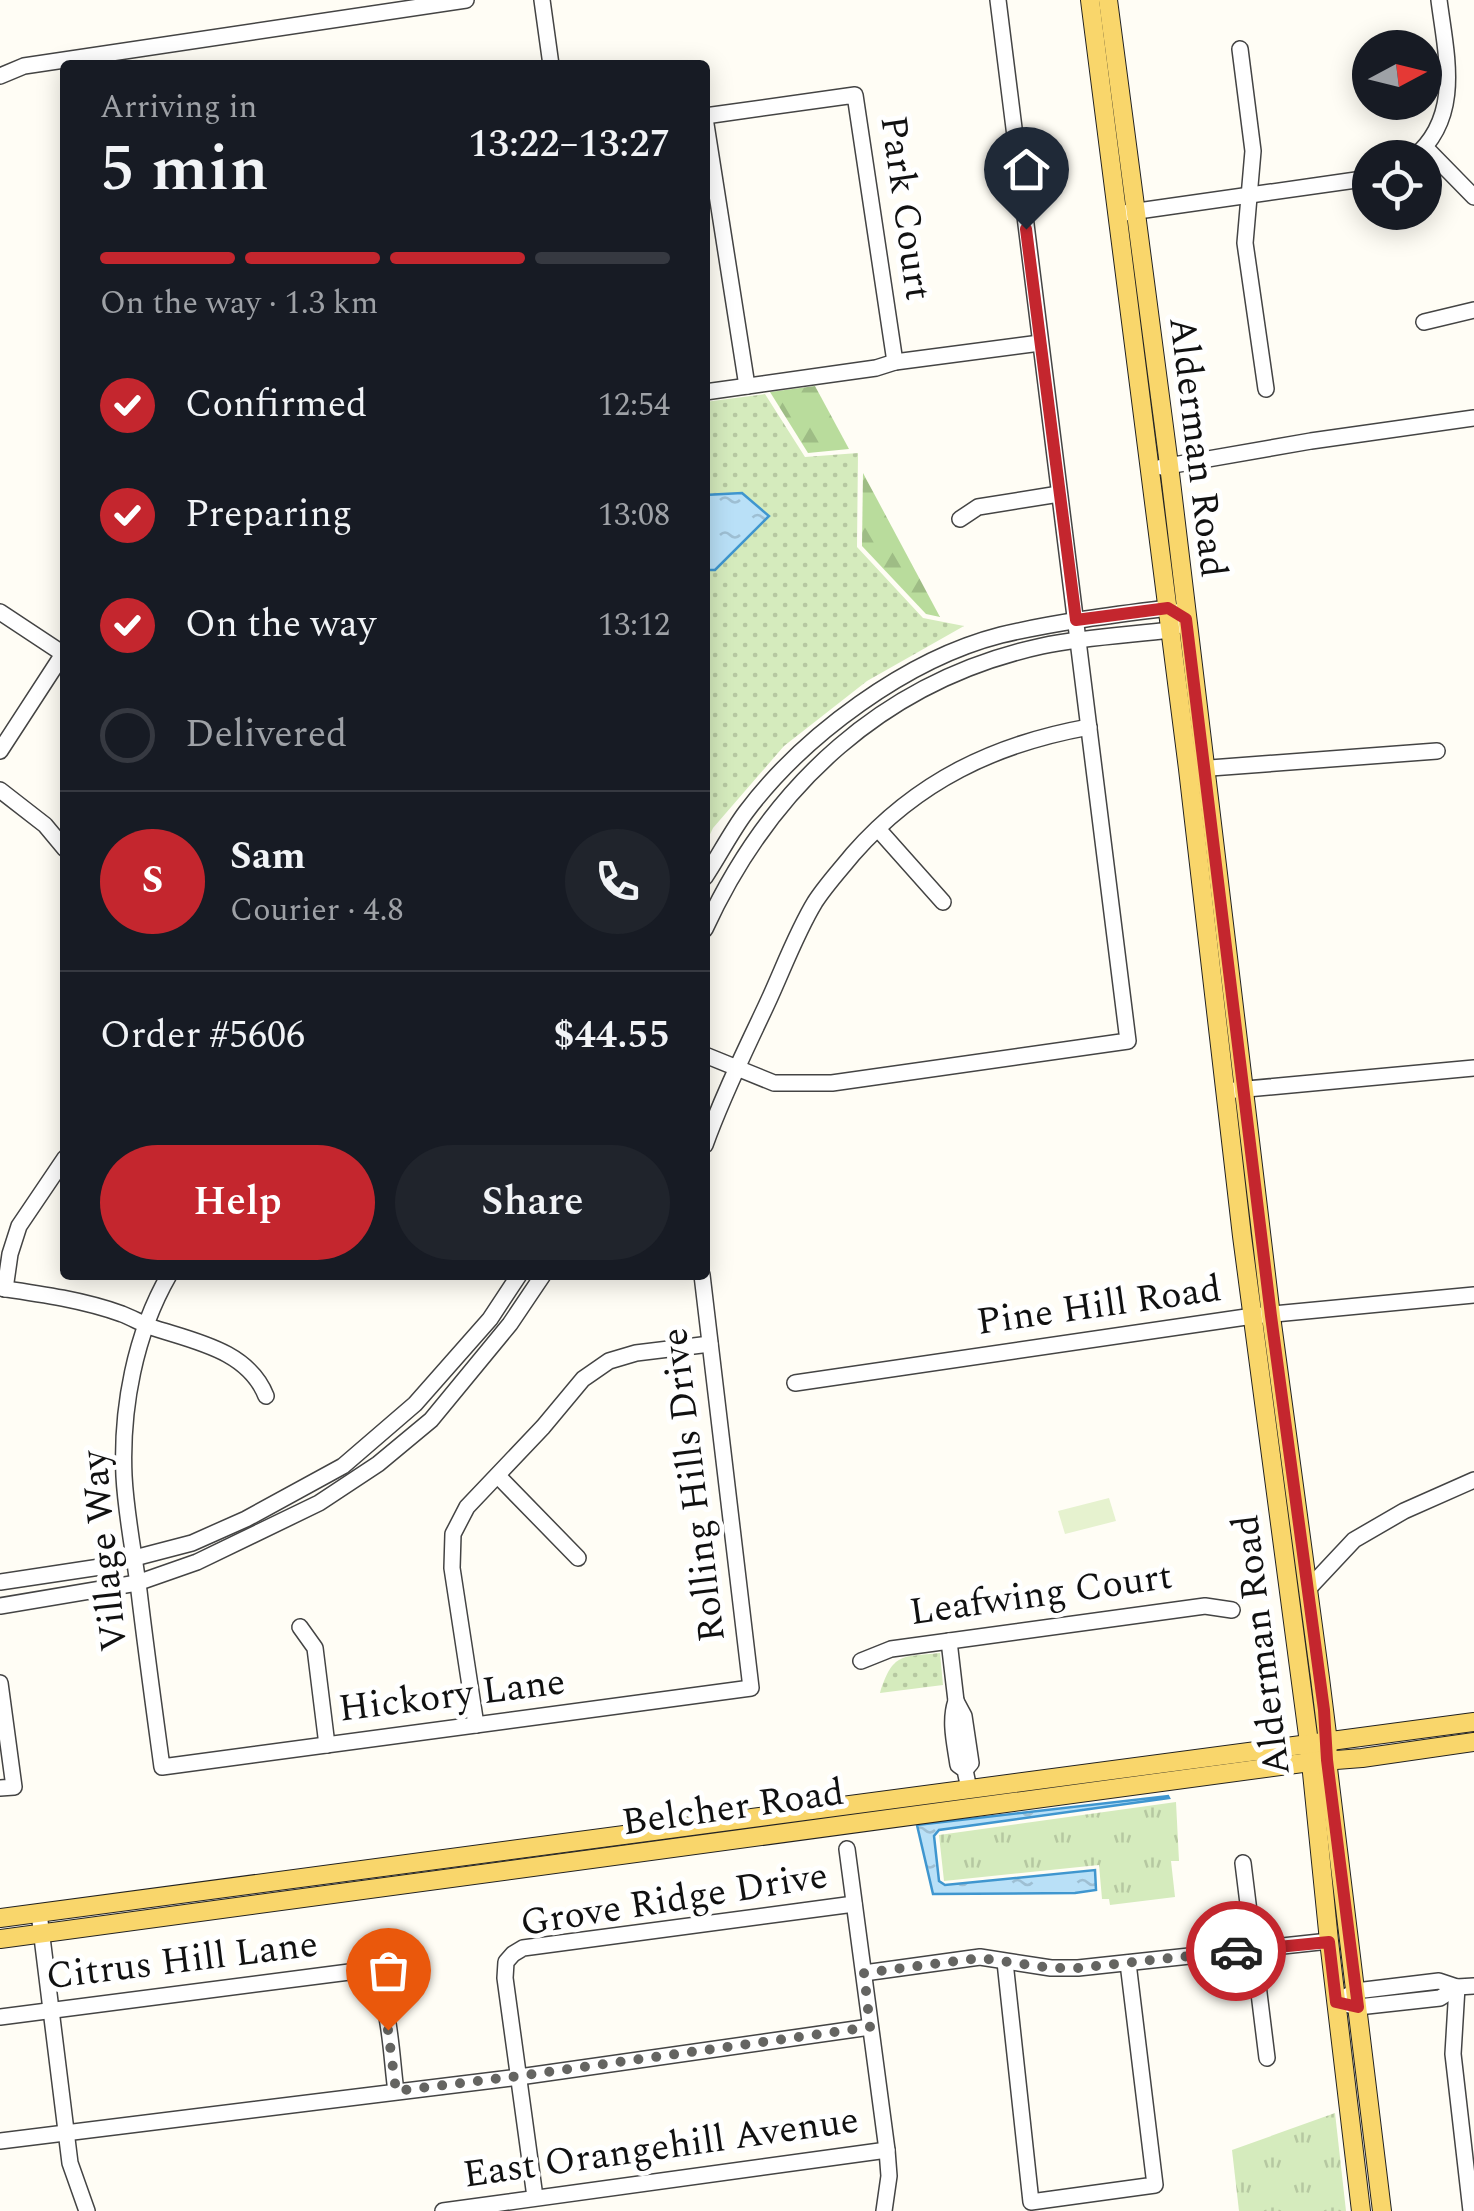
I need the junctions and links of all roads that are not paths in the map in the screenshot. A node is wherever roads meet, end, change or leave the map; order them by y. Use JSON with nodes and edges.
{"nodes":[{"id":1,"x":466,"y":0,"type":"edge"},
{"id":2,"x":542,"y":0,"type":"edge"},
{"id":3,"x":998,"y":0,"type":"edge"},
{"id":4,"x":1090,"y":0,"type":"edge"},
{"id":5,"x":1108,"y":0,"type":"edge"},
{"id":6,"x":1439,"y":0,"type":"edge"},
{"id":7,"x":1240,"y":49,"type":"dead end"},
{"id":8,"x":64,"y":60,"type":"edge"},
{"id":9,"x":550,"y":60,"type":"edge"},
{"id":10,"x":60,"y":61,"type":"edge"},
{"id":11,"x":0,"y":76,"type":"edge"},
{"id":12,"x":710,"y":116,"type":"edge"},
{"id":13,"x":1431,"y":140,"type":"edge"},
{"id":14,"x":710,"y":149,"type":"edge"},
{"id":15,"x":1442,"y":170,"type":"edge"},
{"id":16,"x":1352,"y":180,"type":"edge"},
{"id":17,"x":1249,"y":194,"type":"junction"},
{"id":18,"x":1474,"y":197,"type":"edge"},
{"id":19,"x":1126,"y":213,"type":"junction"},
{"id":20,"x":1474,"y":310,"type":"edge"},
{"id":21,"x":1424,"y":322,"type":"dead end"},
{"id":22,"x":1040,"y":343,"type":"junction"},
{"id":23,"x":895,"y":362,"type":"junction"},
{"id":24,"x":747,"y":386,"type":"junction"},
{"id":25,"x":1266,"y":389,"type":"dead end"},
{"id":26,"x":710,"y":391,"type":"edge"},
{"id":27,"x":1474,"y":418,"type":"edge"},
{"id":28,"x":1160,"y":467,"type":"junction"},
{"id":29,"x":1059,"y":494,"type":"junction"},
{"id":30,"x":960,"y":519,"type":"dead end"},
{"id":31,"x":1168,"y":608,"type":"junction"},
{"id":32,"x":0,"y":612,"type":"edge"},
{"id":33,"x":1076,"y":620,"type":"junction"},
{"id":34,"x":1178,"y":624,"type":"junction"},
{"id":35,"x":1079,"y":641,"type":"junction"},
{"id":36,"x":60,"y":650,"type":"edge"},
{"id":37,"x":60,"y":659,"type":"edge"},
{"id":38,"x":1089,"y":726,"type":"junction"},
{"id":39,"x":0,"y":751,"type":"edge"},
{"id":40,"x":1437,"y":751,"type":"dead end"},
{"id":41,"x":1196,"y":769,"type":"junction"},
{"id":42,"x":0,"y":790,"type":"edge"},
{"id":43,"x":878,"y":829,"type":"junction"},
{"id":44,"x":60,"y":842,"type":"edge"},
{"id":45,"x":710,"y":869,"type":"edge"},
{"id":46,"x":943,"y":902,"type":"dead end"},
{"id":47,"x":710,"y":918,"type":"edge"},
{"id":48,"x":710,"y":1057,"type":"edge"},
{"id":49,"x":1474,"y":1068,"type":"edge"},
{"id":50,"x":736,"y":1069,"type":"junction"},
{"id":51,"x":1234,"y":1090,"type":"junction"},
{"id":52,"x":710,"y":1133,"type":"edge"},
{"id":53,"x":60,"y":1165,"type":"edge"},
{"id":54,"x":167,"y":1280,"type":"edge"},
{"id":55,"x":516,"y":1280,"type":"edge"},
{"id":56,"x":540,"y":1280,"type":"edge"},
{"id":57,"x":703,"y":1280,"type":"edge"},
{"id":58,"x":2,"y":1289,"type":"edge"},
{"id":59,"x":1474,"y":1295,"type":"edge"},
{"id":60,"x":1262,"y":1316,"type":"junction"},
{"id":61,"x":148,"y":1326,"type":"junction"},
{"id":62,"x":710,"y":1344,"type":"junction"},
{"id":63,"x":794,"y":1383,"type":"dead end"},
{"id":64,"x":266,"y":1396,"type":"dead end"},
{"id":65,"x":498,"y":1476,"type":"junction"},
{"id":66,"x":1474,"y":1480,"type":"edge"},
{"id":67,"x":578,"y":1558,"type":"dead end"},
{"id":68,"x":133,"y":1559,"type":"junction"},
{"id":69,"x":0,"y":1582,"type":"edge"},
{"id":70,"x":138,"y":1583,"type":"junction"},
{"id":71,"x":1308,"y":1590,"type":"junction"},
{"id":72,"x":0,"y":1606,"type":"edge"},
{"id":73,"x":1232,"y":1610,"type":"dead end"},
{"id":74,"x":300,"y":1626,"type":"dead end"},
{"id":75,"x":949,"y":1641,"type":"junction"},
{"id":76,"x":861,"y":1661,"type":"dead end"},
{"id":77,"x":0,"y":1683,"type":"edge"},
{"id":78,"x":750,"y":1688,"type":"joint"},
{"id":79,"x":1474,"y":1722,"type":"edge"},
{"id":80,"x":476,"y":1726,"type":"junction"},
{"id":81,"x":1474,"y":1742,"type":"edge"},
{"id":82,"x":327,"y":1745,"type":"junction"},
{"id":83,"x":1319,"y":1752,"type":"junction"},
{"id":84,"x":162,"y":1767,"type":"joint"},
{"id":85,"x":967,"y":1779,"type":"junction"},
{"id":86,"x":7,"y":1787,"type":"edge"},
{"id":87,"x":972,"y":1808,"type":"junction"},
{"id":88,"x":847,"y":1849,"type":"dead end"},
{"id":89,"x":1243,"y":1863,"type":"dead end"},
{"id":90,"x":854,"y":1904,"type":"junction"},
{"id":91,"x":39,"y":1913,"type":"junction"},
{"id":92,"x":0,"y":1918,"type":"edge"},
{"id":93,"x":42,"y":1933,"type":"junction"},
{"id":94,"x":0,"y":1939,"type":"edge"},
{"id":95,"x":1329,"y":1942,"type":"junction"},
{"id":96,"x":1253,"y":1949,"type":"junction"},
{"id":97,"x":1005,"y":1962,"type":"junction"},
{"id":98,"x":1128,"y":1963,"type":"junction"},
{"id":99,"x":864,"y":1973,"type":"junction"},
{"id":100,"x":1466,"y":1986,"type":"edge"},
{"id":101,"x":1357,"y":1999,"type":"junction"},
{"id":102,"x":1336,"y":2002,"type":"junction"},
{"id":103,"x":51,"y":2010,"type":"junction"},
{"id":104,"x":0,"y":2017,"type":"edge"},
{"id":105,"x":870,"y":2027,"type":"junction"},
{"id":106,"x":1267,"y":2058,"type":"dead end"},
{"id":107,"x":519,"y":2076,"type":"junction"},
{"id":108,"x":396,"y":2091,"type":"junction"},
{"id":109,"x":65,"y":2133,"type":"junction"},
{"id":110,"x":0,"y":2141,"type":"edge"},
{"id":111,"x":887,"y":2150,"type":"junction"},
{"id":112,"x":535,"y":2197,"type":"junction"},
{"id":113,"x":86,"y":2211,"type":"edge"},
{"id":114,"x":443,"y":2211,"type":"edge"},
{"id":115,"x":884,"y":2211,"type":"edge"},
{"id":116,"x":1361,"y":2211,"type":"edge"},
{"id":117,"x":1382,"y":2211,"type":"edge"},
{"id":118,"x":1471,"y":2211,"type":"edge"}],
"edges":[{"from":1,"to":8,"type":"street"},
{"from":2,"to":9,"type":"street"},
{"from":3,"to":22,"type":"street"},
{"from":4,"to":19,"type":"main road","name":"Alderman Road"},
{"from":5,"to":19,"type":"main road","name":"Alderman Road"},
{"from":6,"to":13,"type":"street"},
{"from":7,"to":17,"type":"street"},
{"from":10,"to":11,"type":"street"},
{"from":12,"to":23,"type":"street","name":"Park Court"},
{"from":14,"to":24,"type":"street","name":"Park Court"},
{"from":15,"to":18,"type":"street"},
{"from":16,"to":17,"type":"street"},
{"from":17,"to":19,"type":"street"},
{"from":17,"to":25,"type":"street"},
{"from":19,"to":28,"type":"main road","name":"Alderman Road"},
{"from":20,"to":21,"type":"street"},
{"from":22,"to":23,"type":"street"},
{"from":22,"to":29,"type":"street"},
{"from":23,"to":24,"type":"street"},
{"from":24,"to":26,"type":"street"},
{"from":27,"to":28,"type":"street"},
{"from":28,"to":31,"type":"main road","name":"Alderman Road"},
{"from":28,"to":34,"type":"main road","name":"Alderman Road"},
{"from":29,"to":30,"type":"street"},
{"from":29,"to":33,"type":"street"},
{"from":31,"to":33,"type":"street"},
{"from":31,"to":34,"type":"main road","name":"Alderman Road"},
{"from":32,"to":36,"type":"street"},
{"from":33,"to":35,"type":"street"},
{"from":33,"to":45,"type":"street"},
{"from":34,"to":35,"type":"street"},
{"from":34,"to":41,"type":"main road","name":"Alderman Road"},
{"from":35,"to":38,"type":"street"},
{"from":35,"to":47,"type":"street"},
{"from":37,"to":39,"type":"street"},
{"from":38,"to":43,"type":"street"},
{"from":38,"to":50,"type":"street"},
{"from":40,"to":41,"type":"street"},
{"from":41,"to":51,"type":"main road","name":"Alderman Road"},
{"from":42,"to":44,"type":"street"},
{"from":43,"to":46,"type":"street"},
{"from":43,"to":50,"type":"street"},
{"from":48,"to":50,"type":"street"},
{"from":49,"to":51,"type":"street"},
{"from":50,"to":52,"type":"street"},
{"from":51,"to":60,"type":"main road","name":"Alderman Road"},
{"from":53,"to":58,"type":"street"},
{"from":54,"to":61,"type":"street","name":"Village Way"},
{"from":55,"to":68,"type":"street"},
{"from":56,"to":70,"type":"street"},
{"from":57,"to":62,"type":"street","name":"Rolling Hills Drive"},
{"from":58,"to":61,"type":"street"},
{"from":59,"to":60,"type":"street","name":"Pine Hill Road"},
{"from":60,"to":63,"type":"street","name":"Pine Hill Road"},
{"from":60,"to":71,"type":"main road","name":"Alderman Road"},
{"from":60,"to":83,"type":"main road","name":"Alderman Road"},
{"from":61,"to":64,"type":"street"},
{"from":61,"to":68,"type":"street","name":"Village Way"},
{"from":62,"to":65,"type":"street"},
{"from":62,"to":78,"type":"street","name":"Rolling Hills Drive"},
{"from":65,"to":67,"type":"street"},
{"from":65,"to":80,"type":"street"},
{"from":66,"to":71,"type":"street"},
{"from":68,"to":69,"type":"street"},
{"from":68,"to":70,"type":"street","name":"Village Way"},
{"from":70,"to":72,"type":"street"},
{"from":70,"to":84,"type":"street","name":"Village Way"},
{"from":71,"to":83,"type":"main road","name":"Alderman Road"},
{"from":73,"to":75,"type":"street","name":"Leafwing Court"},
{"from":74,"to":82,"type":"street"},
{"from":75,"to":76,"type":"street","name":"Leafwing Court"},
{"from":75,"to":85,"type":"street"},
{"from":77,"to":86,"type":"street"},
{"from":78,"to":80,"type":"street","name":"Hickory Lane"},
{"from":79,"to":83,"type":"main road","name":"Belcher Road"},
{"from":80,"to":82,"type":"street","name":"Hickory Lane"},
{"from":81,"to":83,"type":"main road","name":"Belcher Road"},
{"from":82,"to":84,"type":"street","name":"Hickory Lane"},
{"from":83,"to":85,"type":"main road","name":"Belcher Road"},
{"from":83,"to":87,"type":"main road","name":"Belcher Road"},
{"from":83,"to":95,"type":"main road","name":"Alderman Road"},
{"from":83,"to":101,"type":"main road","name":"Alderman Road"},
{"from":85,"to":87,"type":"main road"},
{"from":85,"to":91,"type":"main road","name":"Belcher Road"},
{"from":87,"to":93,"type":"main road","name":"Belcher Road"},
{"from":88,"to":90,"type":"street"},
{"from":89,"to":96,"type":"street"},
{"from":90,"to":99,"type":"street"},
{"from":90,"to":107,"type":"street","name":"Grove Ridge Drive"},
{"from":91,"to":92,"type":"main road","name":"Belcher Road"},
{"from":91,"to":93,"type":"street"},
{"from":93,"to":94,"type":"main road","name":"Belcher Road"},
{"from":93,"to":103,"type":"street"},
{"from":95,"to":96,"type":"street"},
{"from":95,"to":102,"type":"main road","name":"Alderman Road"},
{"from":96,"to":98,"type":"street"},
{"from":96,"to":106,"type":"street"},
{"from":97,"to":98,"type":"street"},
{"from":97,"to":98,"type":"street"},
{"from":97,"to":99,"type":"street"},
{"from":99,"to":105,"type":"street"},
{"from":100,"to":101,"type":"street"},
{"from":100,"to":118,"type":"street"},
{"from":101,"to":102,"type":"street"},
{"from":101,"to":117,"type":"main road","name":"Alderman Road"},
{"from":102,"to":116,"type":"main road","name":"Alderman Road"},
{"from":103,"to":104,"type":"street","name":"Citrus Hill Lane"},
{"from":103,"to":108,"type":"street","name":"Citrus Hill Lane"},
{"from":103,"to":109,"type":"street"},
{"from":105,"to":107,"type":"street"},
{"from":105,"to":111,"type":"street"},
{"from":107,"to":108,"type":"street"},
{"from":107,"to":112,"type":"street"},
{"from":108,"to":109,"type":"street"},
{"from":109,"to":110,"type":"street"},
{"from":109,"to":113,"type":"street"},
{"from":111,"to":112,"type":"street","name":"East Orangehill Avenue"},
{"from":111,"to":115,"type":"street"},
{"from":112,"to":114,"type":"street","name":"East Orangehill Avenue"}]}
